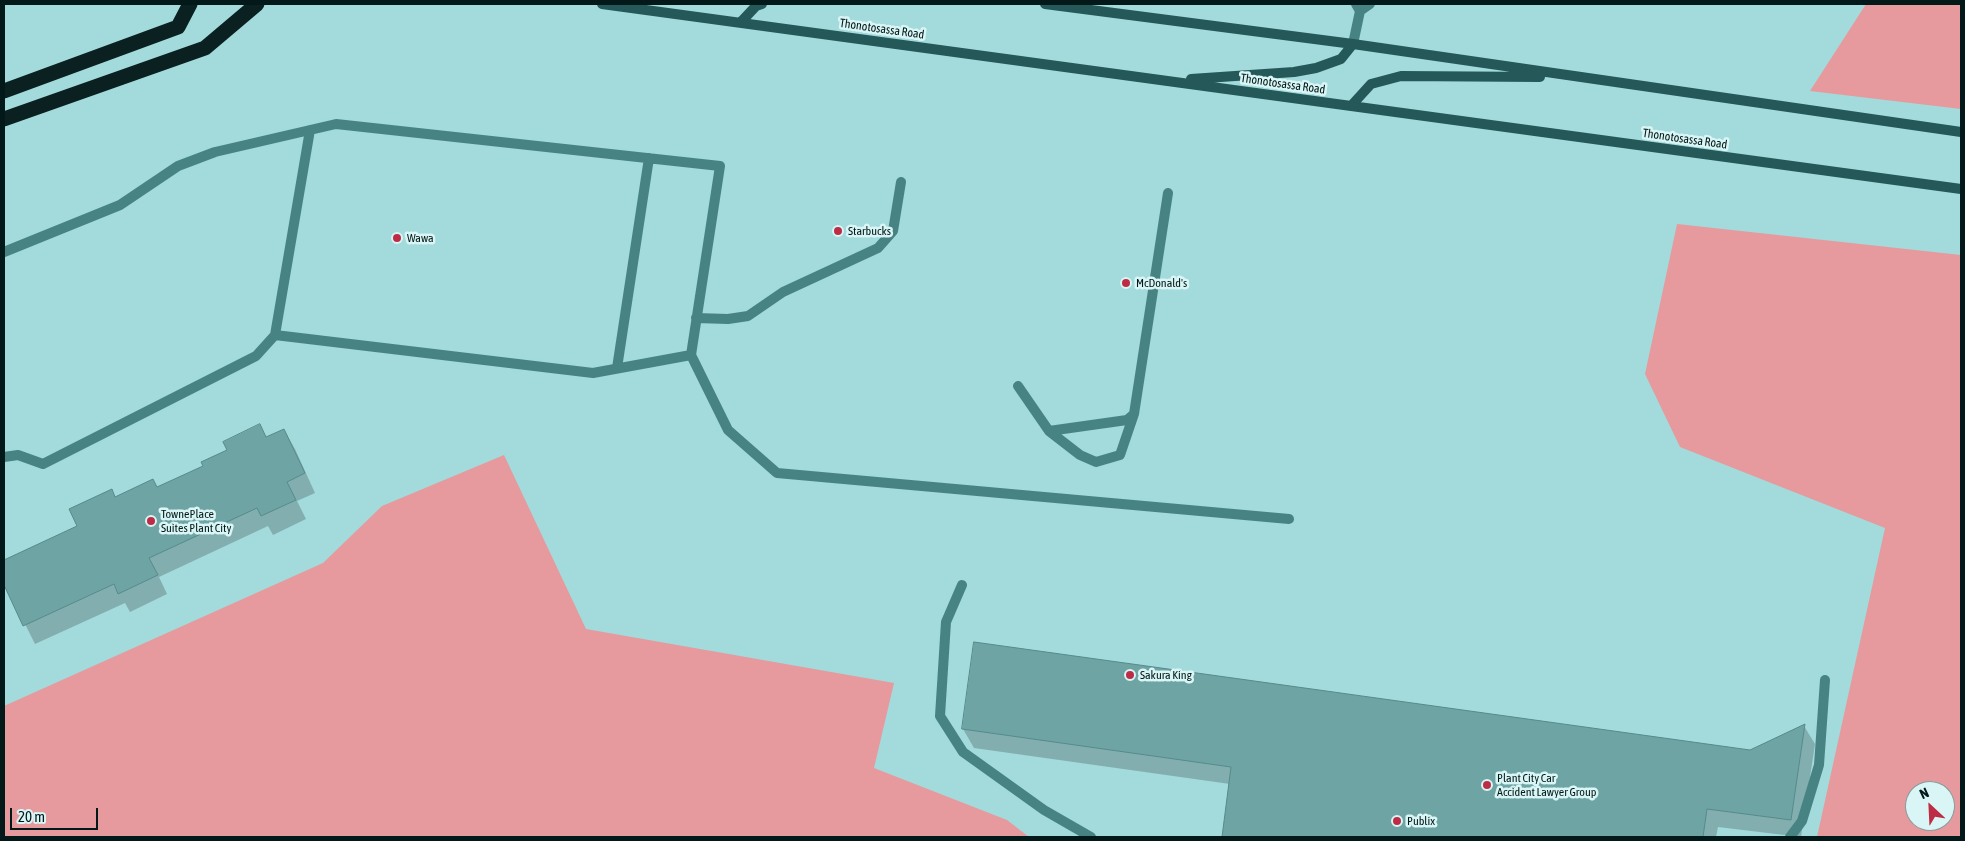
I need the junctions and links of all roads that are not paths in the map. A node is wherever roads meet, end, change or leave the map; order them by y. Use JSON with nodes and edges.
{"nodes":[{"id":1,"x":190,"y":4,"type":"edge"},
{"id":2,"x":257,"y":4,"type":"edge"},
{"id":3,"x":602,"y":4,"type":"edge"},
{"id":4,"x":762,"y":4,"type":"edge"},
{"id":5,"x":1045,"y":4,"type":"edge"},
{"id":6,"x":1370,"y":4,"type":"edge"},
{"id":7,"x":1358,"y":8,"type":"edge"},
{"id":8,"x":741,"y":22,"type":"junction"},
{"id":9,"x":1353,"y":44,"type":"junction"},
{"id":10,"x":1578,"y":78,"type":"junction"},
{"id":11,"x":1170,"y":80,"type":"junction"},
{"id":12,"x":4,"y":91,"type":"edge"},
{"id":13,"x":1351,"y":106,"type":"junction"},
{"id":14,"x":4,"y":119,"type":"edge"},
{"id":15,"x":310,"y":130,"type":"junction"},
{"id":16,"x":1961,"y":132,"type":"edge"},
{"id":17,"x":649,"y":158,"type":"junction"},
{"id":18,"x":901,"y":182,"type":"dead end"},
{"id":19,"x":1961,"y":189,"type":"edge"},
{"id":20,"x":1168,"y":193,"type":"dead end"},
{"id":21,"x":4,"y":252,"type":"edge"},
{"id":22,"x":696,"y":318,"type":"junction"},
{"id":23,"x":275,"y":335,"type":"junction"},
{"id":24,"x":691,"y":355,"type":"junction"},
{"id":25,"x":617,"y":368,"type":"junction"},
{"id":26,"x":1018,"y":386,"type":"dead end"},
{"id":27,"x":1134,"y":414,"type":"junction"},
{"id":28,"x":1050,"y":431,"type":"junction"},
{"id":29,"x":4,"y":457,"type":"edge"},
{"id":30,"x":1289,"y":519,"type":"dead end"},
{"id":31,"x":962,"y":585,"type":"dead end"},
{"id":32,"x":1825,"y":680,"type":"dead end"},
{"id":33,"x":1091,"y":837,"type":"edge"},
{"id":34,"x":1790,"y":837,"type":"edge"}],
"edges":[{"from":1,"to":12,"type":"highway"},
{"from":2,"to":14,"type":"highway"},
{"from":3,"to":8,"type":"main road","name":"Thonotosassa Road"},
{"from":4,"to":8,"type":"main road"},
{"from":5,"to":9,"type":"main road"},
{"from":6,"to":7,"type":"lane"},
{"from":7,"to":9,"type":"lane"},
{"from":8,"to":11,"type":"main road","name":"Thonotosassa Road"},
{"from":9,"to":10,"type":"main road"},
{"from":9,"to":11,"type":"main road"},
{"from":10,"to":13,"type":"main road"},
{"from":10,"to":16,"type":"main road"},
{"from":11,"to":13,"type":"main road","name":"Thonotosassa Road"},
{"from":13,"to":19,"type":"main road","name":"Thonotosassa Road"},
{"from":15,"to":17,"type":"lane"},
{"from":15,"to":21,"type":"lane"},
{"from":15,"to":23,"type":"lane"},
{"from":17,"to":22,"type":"lane"},
{"from":17,"to":25,"type":"lane"},
{"from":18,"to":22,"type":"lane"},
{"from":20,"to":27,"type":"lane"},
{"from":22,"to":24,"type":"lane"},
{"from":23,"to":25,"type":"lane"},
{"from":23,"to":29,"type":"lane"},
{"from":24,"to":25,"type":"lane"},
{"from":24,"to":30,"type":"lane"},
{"from":26,"to":28,"type":"lane"},
{"from":27,"to":28,"type":"lane"},
{"from":27,"to":28,"type":"lane"},
{"from":31,"to":33,"type":"lane"},
{"from":32,"to":34,"type":"lane"}]}
